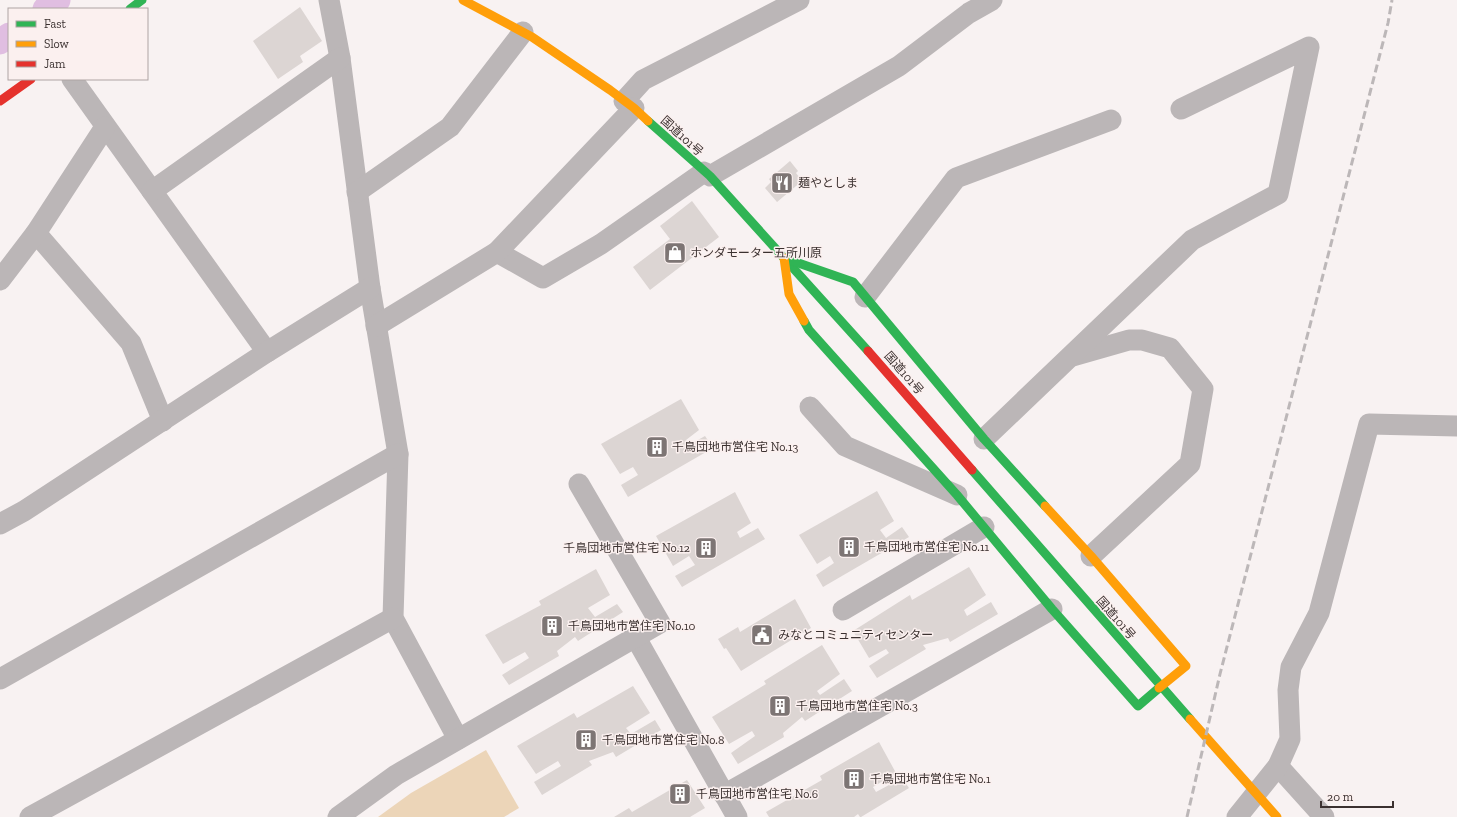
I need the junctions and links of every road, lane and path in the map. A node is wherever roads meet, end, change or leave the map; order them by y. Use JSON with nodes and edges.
{"nodes":[{"id":1,"x":142,"y":0,"type":"edge"},
{"id":2,"x":329,"y":0,"type":"edge"},
{"id":3,"x":463,"y":0,"type":"edge"},
{"id":4,"x":799,"y":0,"type":"edge"},
{"id":5,"x":992,"y":0,"type":"edge"},
{"id":6,"x":131,"y":8,"type":"edge"},
{"id":7,"x":522,"y":32,"type":"junction"},
{"id":8,"x":340,"y":58,"type":"junction"},
{"id":9,"x":30,"y":80,"type":"edge"},
{"id":10,"x":73,"y":80,"type":"edge"},
{"id":11,"x":0,"y":102,"type":"edge"},
{"id":12,"x":629,"y":105,"type":"junction"},
{"id":13,"x":1181,"y":109,"type":"dead end"},
{"id":14,"x":1111,"y":120,"type":"dead end"},
{"id":15,"x":105,"y":127,"type":"junction"},
{"id":16,"x":707,"y":174,"type":"junction"},
{"id":17,"x":152,"y":191,"type":"junction"},
{"id":18,"x":357,"y":192,"type":"junction"},
{"id":19,"x":36,"y":233,"type":"junction"},
{"id":20,"x":497,"y":252,"type":"junction"},
{"id":21,"x":784,"y":258,"type":"junction"},
{"id":22,"x":0,"y":280,"type":"edge"},
{"id":23,"x":370,"y":288,"type":"junction"},
{"id":24,"x":865,"y":297,"type":"junction"},
{"id":25,"x":376,"y":326,"type":"junction"},
{"id":26,"x":267,"y":352,"type":"junction"},
{"id":27,"x":1070,"y":357,"type":"junction"},
{"id":28,"x":810,"y":407,"type":"dead end"},
{"id":29,"x":163,"y":421,"type":"junction"},
{"id":30,"x":1457,"y":426,"type":"edge"},
{"id":31,"x":984,"y":439,"type":"junction"},
{"id":32,"x":398,"y":454,"type":"junction"},
{"id":33,"x":578,"y":484,"type":"dead end"},
{"id":34,"x":957,"y":495,"type":"junction"},
{"id":35,"x":0,"y":524,"type":"edge"},
{"id":36,"x":984,"y":527,"type":"junction"},
{"id":37,"x":1091,"y":556,"type":"junction"},
{"id":38,"x":1052,"y":609,"type":"junction"},
{"id":39,"x":843,"y":610,"type":"dead end"},
{"id":40,"x":393,"y":618,"type":"junction"},
{"id":41,"x":636,"y":638,"type":"junction"},
{"id":42,"x":0,"y":679,"type":"edge"},
{"id":43,"x":458,"y":740,"type":"junction"},
{"id":44,"x":1278,"y":766,"type":"junction"},
{"id":45,"x":724,"y":795,"type":"junction"},
{"id":46,"x":30,"y":817,"type":"edge"},
{"id":47,"x":338,"y":817,"type":"edge"},
{"id":48,"x":737,"y":817,"type":"edge"},
{"id":49,"x":1237,"y":817,"type":"edge"},
{"id":50,"x":1277,"y":817,"type":"edge"},
{"id":51,"x":1324,"y":817,"type":"edge"}],
"edges":[{"from":1,"to":6,"type":"main road"},
{"from":2,"to":8,"type":"street"},
{"from":3,"to":7,"type":"main road","name":"国道101号"},
{"from":4,"to":12,"type":"street"},
{"from":5,"to":16,"type":"street"},
{"from":7,"to":12,"type":"main road","name":"国道101号"},
{"from":7,"to":18,"type":"street"},
{"from":8,"to":17,"type":"street"},
{"from":8,"to":18,"type":"street"},
{"from":9,"to":11,"type":"main road"},
{"from":10,"to":15,"type":"street"},
{"from":12,"to":16,"type":"main road","name":"国道101号"},
{"from":12,"to":20,"type":"street"},
{"from":13,"to":27,"type":"street"},
{"from":14,"to":24,"type":"street"},
{"from":15,"to":17,"type":"street"},
{"from":15,"to":19,"type":"street"},
{"from":16,"to":20,"type":"street"},
{"from":16,"to":21,"type":"main road","name":"国道101号"},
{"from":17,"to":26,"type":"street"},
{"from":18,"to":23,"type":"street"},
{"from":19,"to":22,"type":"street"},
{"from":19,"to":29,"type":"street"},
{"from":20,"to":25,"type":"street"},
{"from":21,"to":24,"type":"main road"},
{"from":21,"to":34,"type":"main road"},
{"from":21,"to":50,"type":"main road","name":"国道101号"},
{"from":23,"to":25,"type":"street"},
{"from":23,"to":26,"type":"street"},
{"from":24,"to":31,"type":"main road"},
{"from":25,"to":32,"type":"street"},
{"from":26,"to":29,"type":"street"},
{"from":27,"to":31,"type":"street"},
{"from":27,"to":37,"type":"street"},
{"from":28,"to":34,"type":"street"},
{"from":29,"to":35,"type":"street"},
{"from":30,"to":44,"type":"street"},
{"from":31,"to":37,"type":"main road"},
{"from":32,"to":40,"type":"street"},
{"from":32,"to":42,"type":"street"},
{"from":33,"to":41,"type":"street"},
{"from":34,"to":36,"type":"main road"},
{"from":36,"to":38,"type":"main road"},
{"from":36,"to":39,"type":"street"},
{"from":37,"to":38,"type":"main road"},
{"from":38,"to":45,"type":"street"},
{"from":40,"to":43,"type":"street"},
{"from":40,"to":46,"type":"street"},
{"from":41,"to":43,"type":"street"},
{"from":41,"to":45,"type":"street"},
{"from":43,"to":47,"type":"street"},
{"from":44,"to":49,"type":"street"},
{"from":44,"to":51,"type":"street"},
{"from":45,"to":48,"type":"street"}]}
